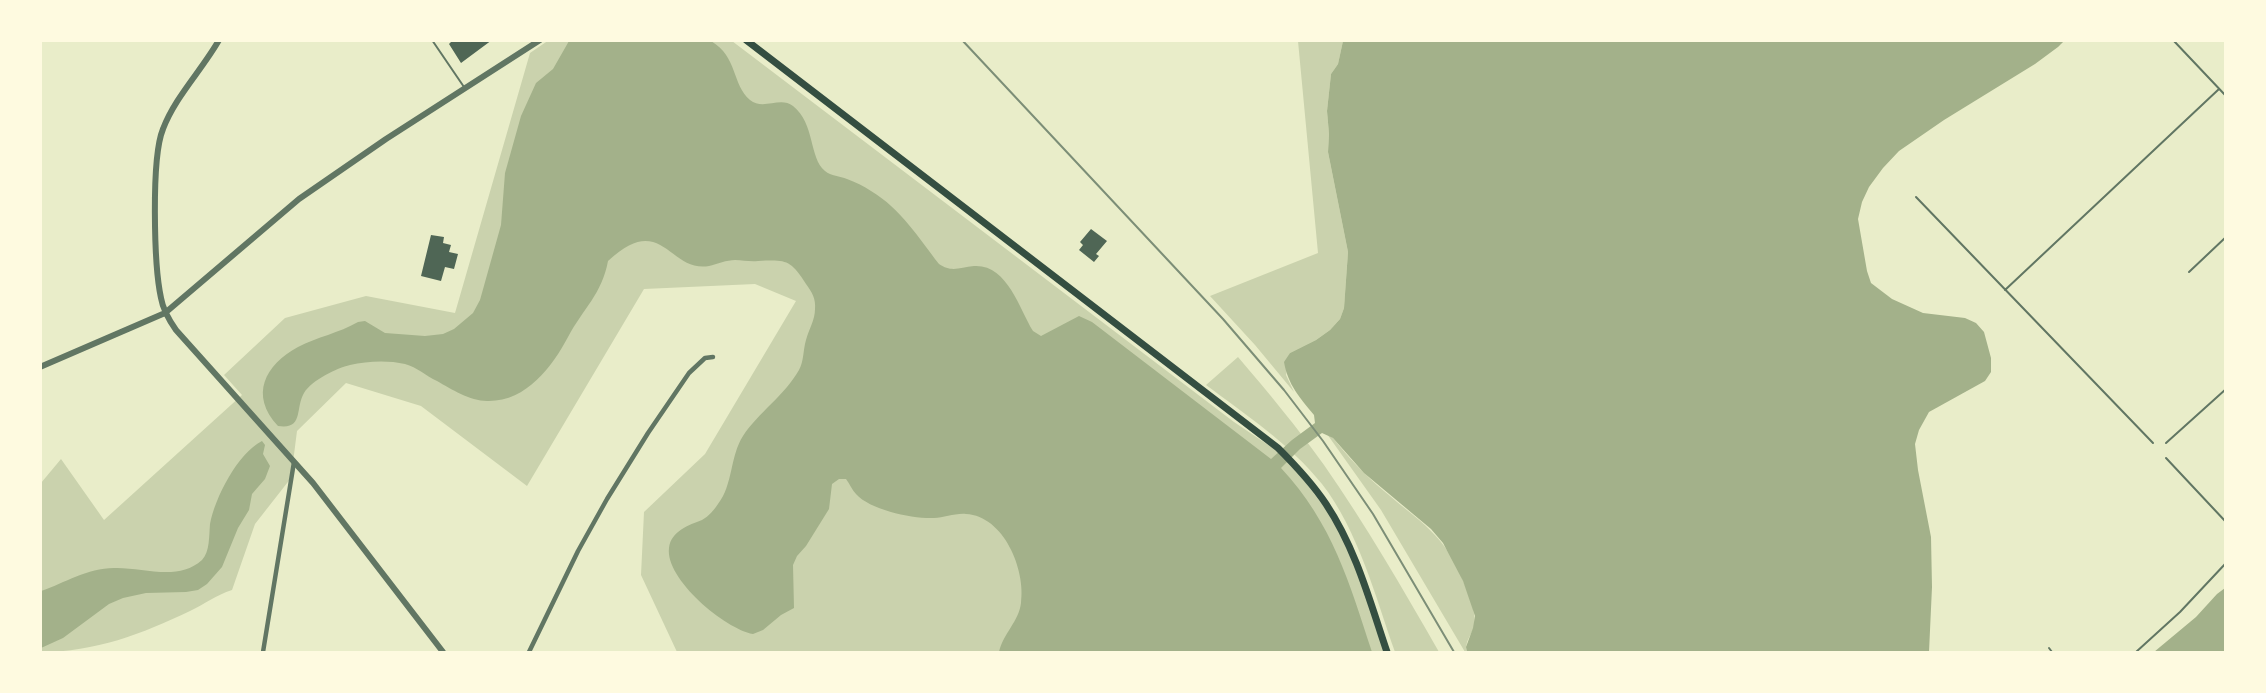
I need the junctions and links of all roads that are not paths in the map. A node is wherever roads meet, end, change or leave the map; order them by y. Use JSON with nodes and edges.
{"nodes":[{"id":1,"x":219,"y":40,"type":"edge"},
{"id":2,"x":432,"y":40,"type":"edge"},
{"id":3,"x":540,"y":40,"type":"edge"},
{"id":4,"x":746,"y":40,"type":"edge"},
{"id":5,"x":2173,"y":40,"type":"edge"},
{"id":6,"x":2219,"y":89,"type":"junction"},
{"id":7,"x":466,"y":90,"type":"junction"},
{"id":8,"x":2226,"y":96,"type":"edge"},
{"id":9,"x":1916,"y":197,"type":"dead end"},
{"id":10,"x":2226,"y":237,"type":"edge"},
{"id":11,"x":2189,"y":272,"type":"dead end"},
{"id":12,"x":2005,"y":290,"type":"junction"},
{"id":13,"x":165,"y":313,"type":"junction"},
{"id":14,"x":713,"y":357,"type":"dead end"},
{"id":15,"x":40,"y":367,"type":"edge"},
{"id":16,"x":2226,"y":389,"type":"edge"},
{"id":17,"x":2153,"y":443,"type":"dead end"},
{"id":18,"x":2166,"y":443,"type":"dead end"},
{"id":19,"x":2166,"y":458,"type":"dead end"},
{"id":20,"x":294,"y":462,"type":"junction"},
{"id":21,"x":2226,"y":522,"type":"edge"},
{"id":22,"x":2226,"y":563,"type":"edge"},
{"id":23,"x":2049,"y":648,"type":"dead end"},
{"id":24,"x":263,"y":652,"type":"edge"},
{"id":25,"x":443,"y":652,"type":"edge"},
{"id":26,"x":529,"y":652,"type":"edge"},
{"id":27,"x":1387,"y":652,"type":"edge"},
{"id":28,"x":2052,"y":652,"type":"edge"},
{"id":29,"x":2136,"y":652,"type":"edge"}],
"edges":[{"from":1,"to":13,"type":"street"},
{"from":2,"to":7,"type":"lane"},
{"from":3,"to":7,"type":"street"},
{"from":4,"to":27,"type":"main road"},
{"from":5,"to":6,"type":"lane"},
{"from":6,"to":8,"type":"lane"},
{"from":6,"to":12,"type":"lane"},
{"from":7,"to":13,"type":"street"},
{"from":9,"to":12,"type":"lane"},
{"from":10,"to":11,"type":"lane"},
{"from":12,"to":17,"type":"lane"},
{"from":13,"to":15,"type":"street"},
{"from":13,"to":20,"type":"street"},
{"from":14,"to":26,"type":"street"},
{"from":16,"to":18,"type":"lane"},
{"from":19,"to":21,"type":"lane"},
{"from":20,"to":24,"type":"street"},
{"from":20,"to":25,"type":"street"},
{"from":22,"to":29,"type":"lane"},
{"from":23,"to":28,"type":"lane"}]}
